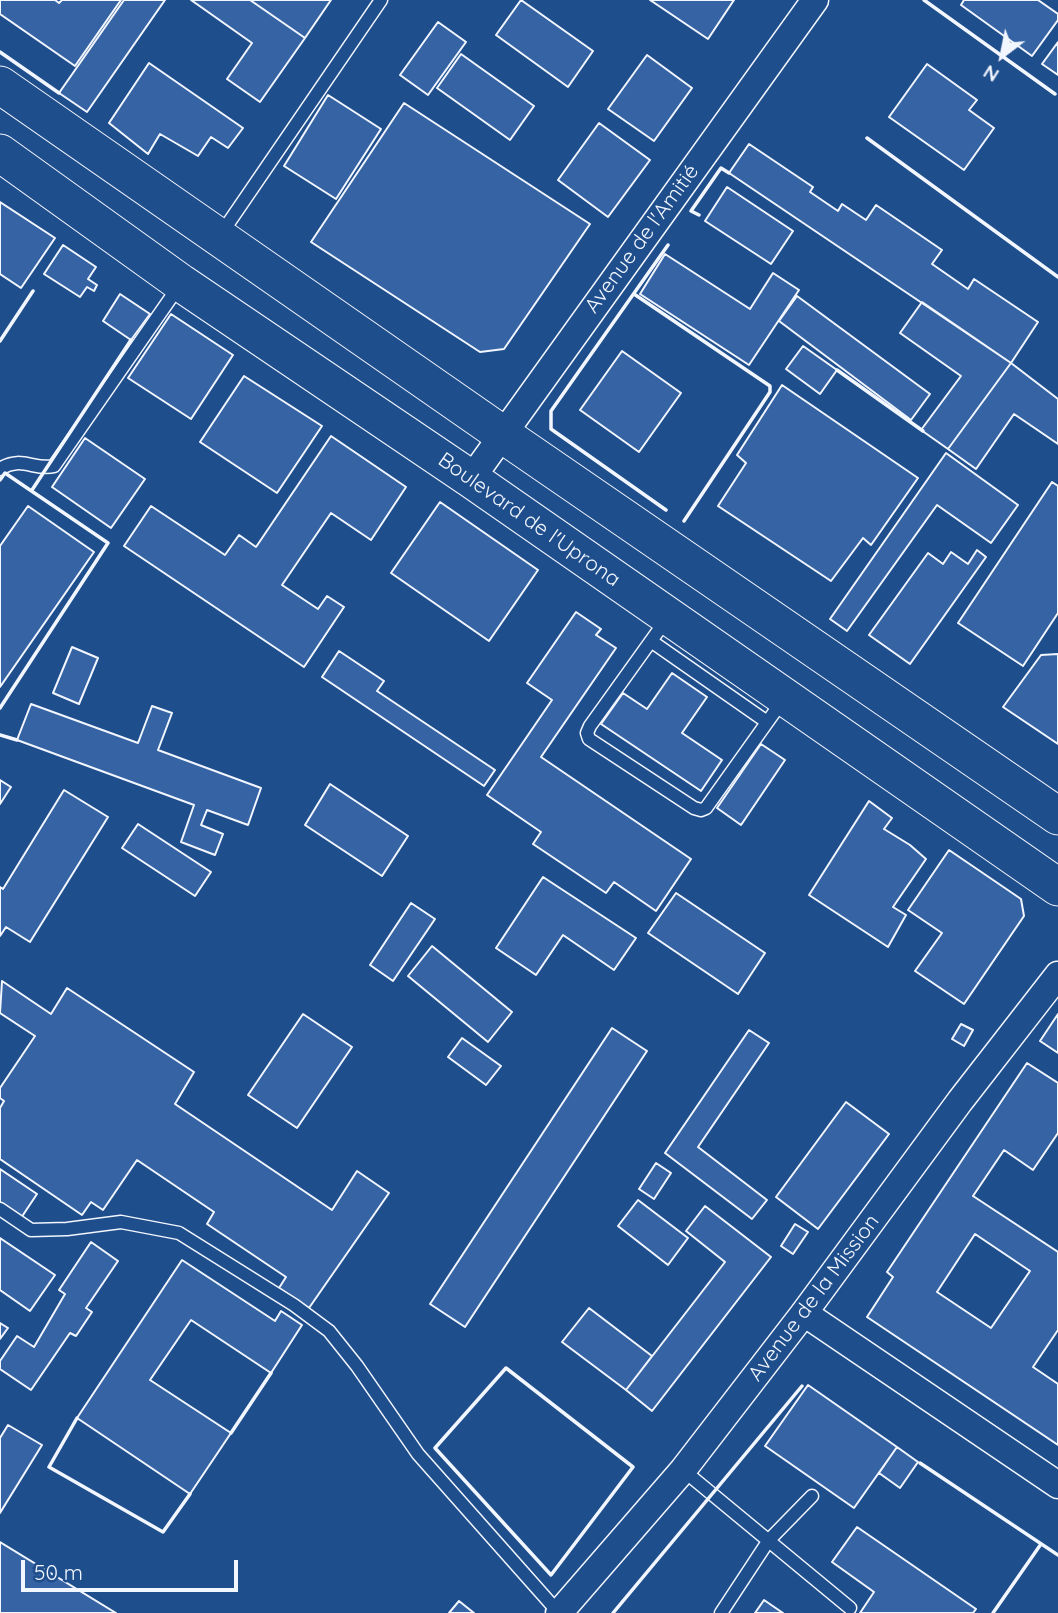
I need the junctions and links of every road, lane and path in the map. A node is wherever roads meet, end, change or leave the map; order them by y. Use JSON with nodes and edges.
{"nodes":[{"id":1,"x":381,"y":0,"type":"edge"},
{"id":2,"x":815,"y":0,"type":"edge"},
{"id":3,"x":0,"y":85,"type":"edge"},
{"id":4,"x":0,"y":153,"type":"edge"},
{"id":5,"x":218,"y":237,"type":"junction"},
{"id":6,"x":181,"y":283,"type":"junction"},
{"id":7,"x":502,"y":434,"type":"junction"},
{"id":8,"x":0,"y":468,"type":"edge"},
{"id":9,"x":471,"y":479,"type":"junction"},
{"id":10,"x":660,"y":629,"type":"junction"},
{"id":11,"x":776,"y":710,"type":"junction"},
{"id":12,"x":1058,"y":816,"type":"edge"},
{"id":13,"x":1058,"y":887,"type":"edge"},
{"id":14,"x":1058,"y":975,"type":"edge"},
{"id":15,"x":0,"y":1209,"type":"edge"},
{"id":16,"x":804,"y":1314,"type":"junction"},
{"id":17,"x":683,"y":1470,"type":"junction"},
{"id":18,"x":1058,"y":1485,"type":"edge"},
{"id":19,"x":812,"y":1496,"type":"dead end"},
{"id":20,"x":769,"y":1540,"type":"junction"},
{"id":21,"x":850,"y":1608,"type":"dead end"},
{"id":22,"x":559,"y":1613,"type":"edge"},
{"id":23,"x":721,"y":1613,"type":"edge"}],
"edges":[{"from":1,"to":5,"type":"lane"},
{"from":2,"to":7,"type":"street","name":"Avenue de l'Amitié"},
{"from":3,"to":5,"type":"street"},
{"from":4,"to":6,"type":"street","name":"Boulevard de l'Uprona"},
{"from":5,"to":7,"type":"street"},
{"from":6,"to":8,"type":"lane"},
{"from":6,"to":9,"type":"street","name":"Boulevard de l'Uprona"},
{"from":7,"to":9,"type":"street","name":"Avenue de l'Amitié"},
{"from":7,"to":12,"type":"street"},
{"from":9,"to":10,"type":"street","name":"Boulevard de l'Uprona"},
{"from":10,"to":11,"type":"street","name":"Boulevard de l'Uprona"},
{"from":10,"to":11,"type":"lane"},
{"from":11,"to":13,"type":"street","name":"Boulevard de l'Uprona"},
{"from":14,"to":16,"type":"street","name":"Avenue de la Mission"},
{"from":15,"to":22,"type":"lane"},
{"from":16,"to":17,"type":"street","name":"Avenue de la Mission"},
{"from":16,"to":18,"type":"street"},
{"from":17,"to":20,"type":"lane"},
{"from":17,"to":22,"type":"street","name":"Avenue de la Mission"},
{"from":19,"to":20,"type":"lane"},
{"from":20,"to":21,"type":"lane"},
{"from":20,"to":23,"type":"lane"}]}
